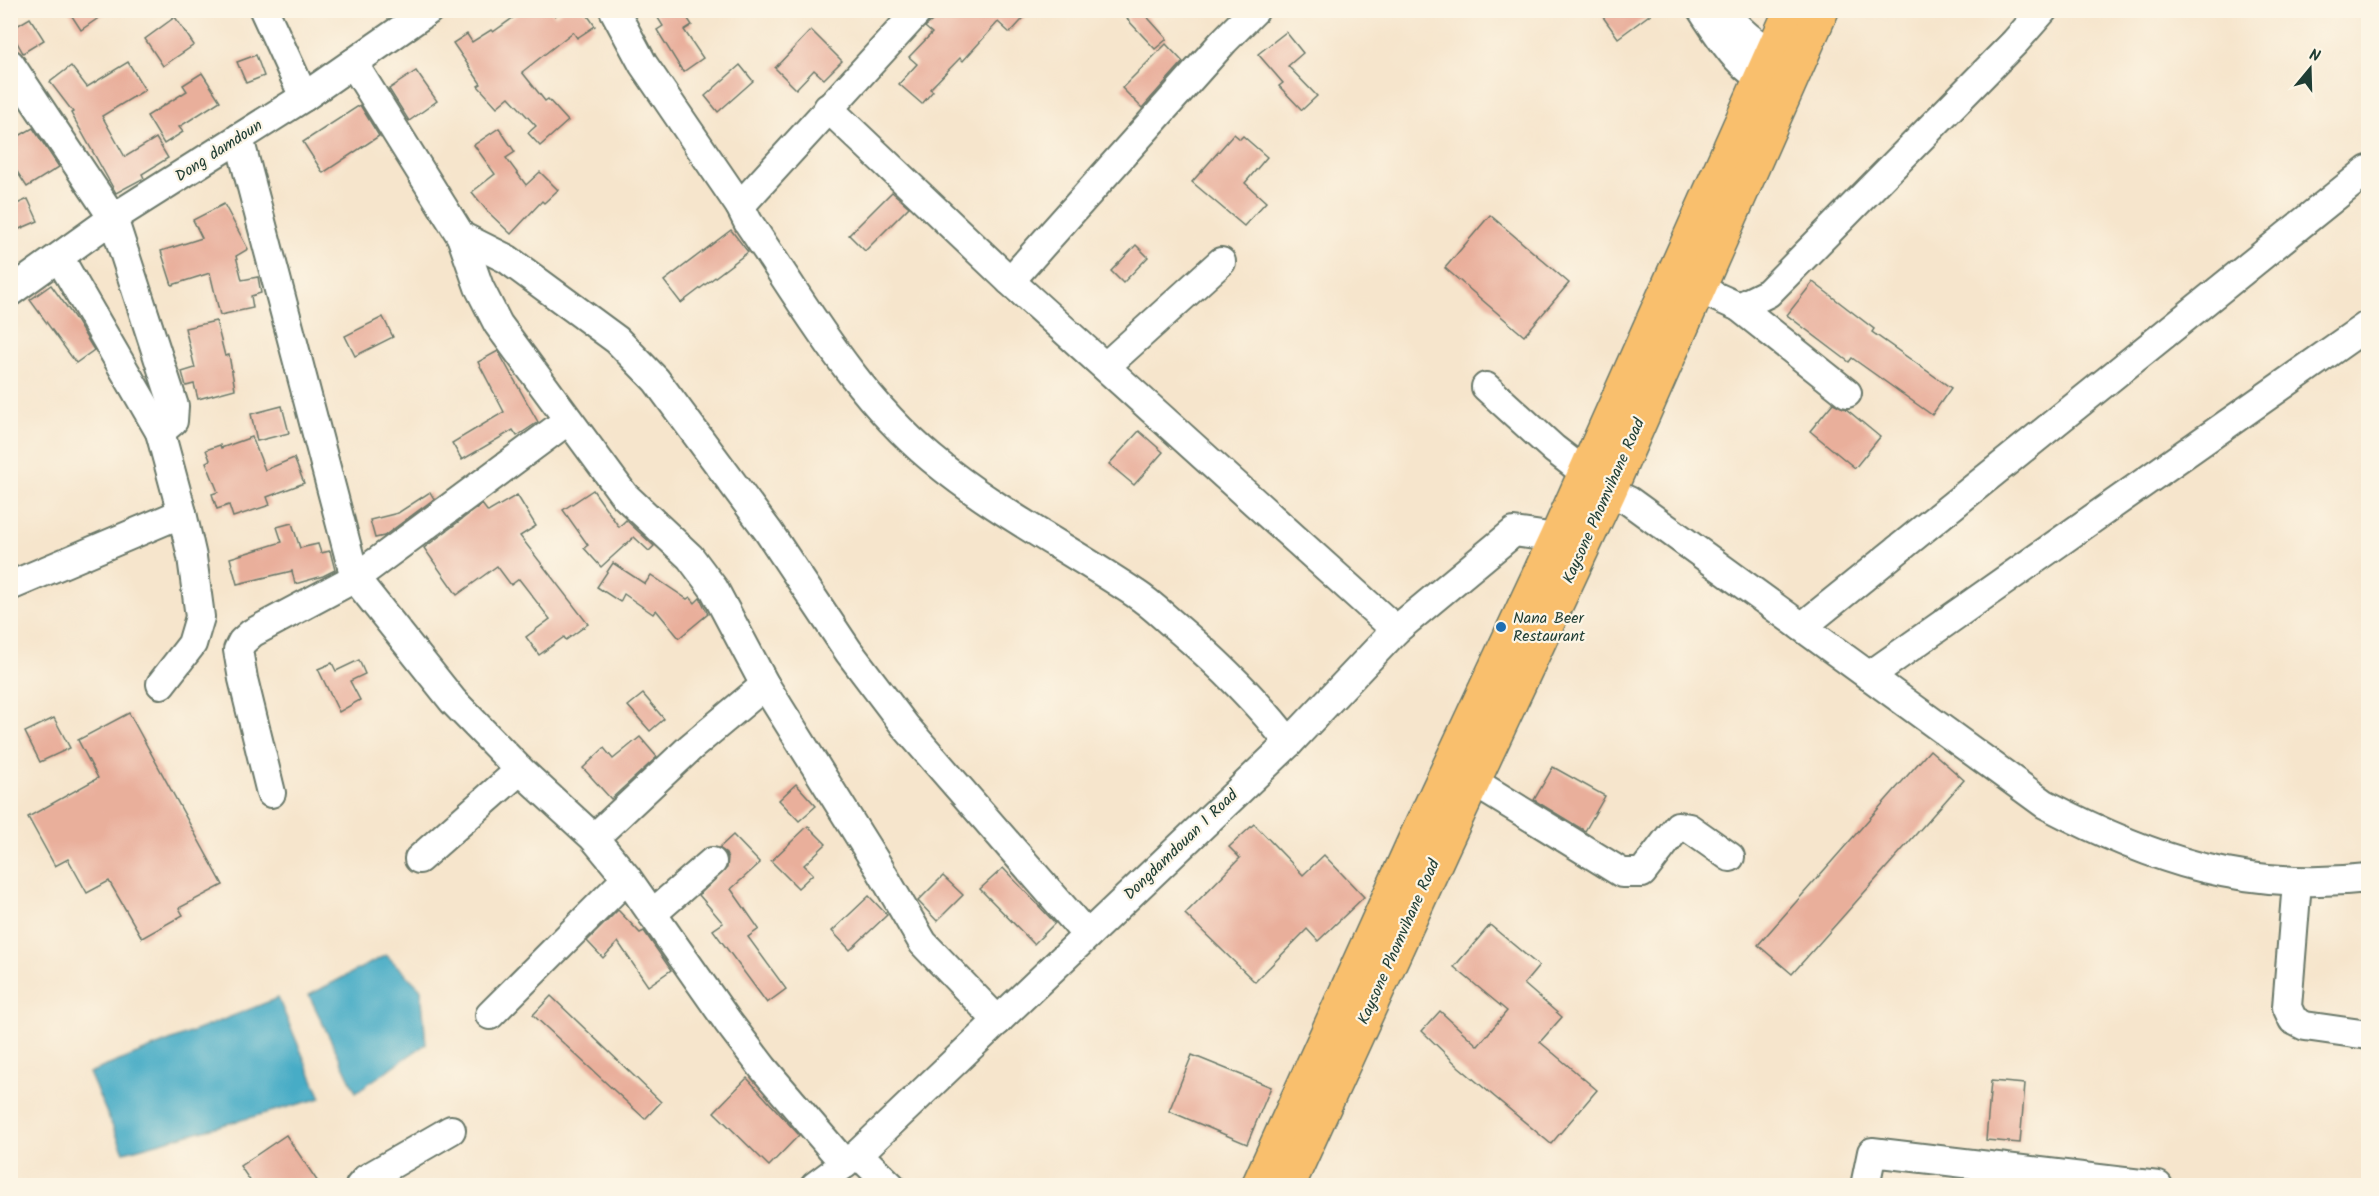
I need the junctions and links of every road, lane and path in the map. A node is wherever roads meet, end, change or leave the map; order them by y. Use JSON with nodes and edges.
{"nodes":[{"id":1,"x":264,"y":10,"type":"edge"},
{"id":2,"x":429,"y":10,"type":"edge"},
{"id":3,"x":614,"y":10,"type":"edge"},
{"id":4,"x":919,"y":10,"type":"edge"},
{"id":5,"x":1255,"y":10,"type":"edge"},
{"id":6,"x":1702,"y":10,"type":"edge"},
{"id":7,"x":1724,"y":10,"type":"edge"},
{"id":8,"x":1791,"y":10,"type":"edge"},
{"id":9,"x":1822,"y":10,"type":"edge"},
{"id":10,"x":2043,"y":10,"type":"edge"},
{"id":11,"x":353,"y":63,"type":"junction"},
{"id":12,"x":10,"y":64,"type":"edge"},
{"id":13,"x":1779,"y":73,"type":"junction"},
{"id":14,"x":18,"y":94,"type":"edge"},
{"id":15,"x":304,"y":97,"type":"junction"},
{"id":16,"x":828,"y":108,"type":"junction"},
{"id":17,"x":239,"y":138,"type":"junction"},
{"id":18,"x":2368,"y":170,"type":"edge"},
{"id":19,"x":740,"y":206,"type":"junction"},
{"id":20,"x":113,"y":218,"type":"junction"},
{"id":21,"x":461,"y":236,"type":"junction"},
{"id":22,"x":60,"y":259,"type":"junction"},
{"id":23,"x":1221,"y":262,"type":"dead end"},
{"id":24,"x":1010,"y":281,"type":"junction"},
{"id":25,"x":1699,"y":289,"type":"junction"},
{"id":26,"x":10,"y":292,"type":"edge"},
{"id":27,"x":1739,"y":307,"type":"junction"},
{"id":28,"x":2368,"y":325,"type":"edge"},
{"id":29,"x":1106,"y":366,"type":"junction"},
{"id":30,"x":1486,"y":387,"type":"dead end"},
{"id":31,"x":1847,"y":393,"type":"dead end"},
{"id":32,"x":567,"y":421,"type":"junction"},
{"id":33,"x":160,"y":432,"type":"junction"},
{"id":34,"x":1597,"y":482,"type":"junction"},
{"id":35,"x":182,"y":513,"type":"junction"},
{"id":36,"x":1556,"y":538,"type":"junction"},
{"id":37,"x":355,"y":578,"type":"junction"},
{"id":38,"x":10,"y":586,"type":"edge"},
{"id":39,"x":1802,"y":627,"type":"junction"},
{"id":40,"x":1395,"y":630,"type":"junction"},
{"id":41,"x":1869,"y":676,"type":"junction"},
{"id":42,"x":161,"y":684,"type":"dead end"},
{"id":43,"x":765,"y":685,"type":"junction"},
{"id":44,"x":1289,"y":742,"type":"junction"},
{"id":45,"x":520,"y":770,"type":"junction"},
{"id":46,"x":1474,"y":782,"type":"junction"},
{"id":47,"x":271,"y":793,"type":"dead end"},
{"id":48,"x":594,"y":838,"type":"junction"},
{"id":49,"x":1730,"y":857,"type":"dead end"},
{"id":50,"x":419,"y":859,"type":"dead end"},
{"id":51,"x":712,"y":862,"type":"dead end"},
{"id":52,"x":627,"y":878,"type":"junction"},
{"id":53,"x":2368,"y":878,"type":"edge"},
{"id":54,"x":2297,"y":882,"type":"junction"},
{"id":55,"x":652,"y":914,"type":"junction"},
{"id":56,"x":1087,"y":935,"type":"junction"},
{"id":57,"x":490,"y":1015,"type":"dead end"},
{"id":58,"x":998,"y":1021,"type":"junction"},
{"id":59,"x":2368,"y":1035,"type":"edge"},
{"id":60,"x":451,"y":1130,"type":"dead end"},
{"id":61,"x":852,"y":1159,"type":"junction"},
{"id":62,"x":360,"y":1185,"type":"edge"},
{"id":63,"x":816,"y":1185,"type":"edge"},
{"id":64,"x":891,"y":1185,"type":"edge"},
{"id":65,"x":1258,"y":1185,"type":"edge"},
{"id":66,"x":1288,"y":1185,"type":"edge"},
{"id":67,"x":1865,"y":1185,"type":"edge"},
{"id":68,"x":2158,"y":1185,"type":"edge"}],
"edges":[{"from":1,"to":15,"type":"street"},
{"from":2,"to":11,"type":"street","name":"Dong damdoun"},
{"from":3,"to":19,"type":"street"},
{"from":4,"to":16,"type":"street"},
{"from":5,"to":24,"type":"street"},
{"from":6,"to":13,"type":"street"},
{"from":7,"to":13,"type":"street"},
{"from":8,"to":13,"type":"highway","name":"Kaysone Phomvihane Road"},
{"from":9,"to":13,"type":"highway","name":"Kaysone Phomvihane Road"},
{"from":10,"to":27,"type":"street"},
{"from":11,"to":15,"type":"street","name":"Dong damdoun"},
{"from":11,"to":21,"type":"street"},
{"from":12,"to":14,"type":"street"},
{"from":13,"to":25,"type":"highway","name":"Kaysone Phomvihane Road"},
{"from":13,"to":34,"type":"highway","name":"Kaysone Phomvihane Road"},
{"from":14,"to":20,"type":"street"},
{"from":15,"to":17,"type":"street","name":"Dong damdoun"},
{"from":16,"to":19,"type":"street"},
{"from":16,"to":24,"type":"street"},
{"from":17,"to":20,"type":"street","name":"Dong damdoun"},
{"from":17,"to":37,"type":"street"},
{"from":18,"to":39,"type":"street"},
{"from":19,"to":44,"type":"street"},
{"from":20,"to":22,"type":"street","name":"Dong damdoun"},
{"from":20,"to":33,"type":"street"},
{"from":21,"to":32,"type":"street"},
{"from":21,"to":56,"type":"street"},
{"from":22,"to":26,"type":"street","name":"Dong damdoun"},
{"from":22,"to":33,"type":"street"},
{"from":23,"to":29,"type":"street"},
{"from":24,"to":29,"type":"street"},
{"from":25,"to":27,"type":"street"},
{"from":25,"to":34,"type":"highway","name":"Kaysone Phomvihane Road"},
{"from":27,"to":31,"type":"street"},
{"from":28,"to":41,"type":"street"},
{"from":29,"to":40,"type":"street"},
{"from":30,"to":34,"type":"street"},
{"from":32,"to":37,"type":"street"},
{"from":32,"to":43,"type":"street"},
{"from":33,"to":35,"type":"street"},
{"from":34,"to":36,"type":"highway","name":"Kaysone Phomvihane Road"},
{"from":34,"to":39,"type":"street"},
{"from":34,"to":46,"type":"highway","name":"Kaysone Phomvihane Road"},
{"from":35,"to":38,"type":"street"},
{"from":35,"to":42,"type":"street"},
{"from":36,"to":40,"type":"street","name":"Dongdamdouan 1 Road"},
{"from":36,"to":65,"type":"highway","name":"Kaysone Phomvihane Road"},
{"from":37,"to":45,"type":"street"},
{"from":37,"to":47,"type":"street"},
{"from":39,"to":41,"type":"street"},
{"from":40,"to":44,"type":"street","name":"Dongdamdouan 1 Road"},
{"from":41,"to":54,"type":"street"},
{"from":43,"to":48,"type":"street"},
{"from":43,"to":58,"type":"street"},
{"from":44,"to":56,"type":"street","name":"Dongdamdouan 1 Road"},
{"from":45,"to":48,"type":"street"},
{"from":45,"to":50,"type":"street"},
{"from":46,"to":49,"type":"street"},
{"from":46,"to":66,"type":"highway","name":"Kaysone Phomvihane Road"},
{"from":48,"to":52,"type":"street"},
{"from":51,"to":55,"type":"street"},
{"from":52,"to":55,"type":"street"},
{"from":52,"to":57,"type":"street"},
{"from":53,"to":54,"type":"street"},
{"from":54,"to":59,"type":"street"},
{"from":55,"to":61,"type":"street"},
{"from":56,"to":58,"type":"street","name":"Dongdamdouan 1 Road"},
{"from":58,"to":61,"type":"street","name":"Dongdamdouan 1 Road"},
{"from":60,"to":62,"type":"street"},
{"from":61,"to":63,"type":"street","name":"Dongdamdouan 1 Road"},
{"from":61,"to":64,"type":"street"},
{"from":67,"to":68,"type":"street"}]}
